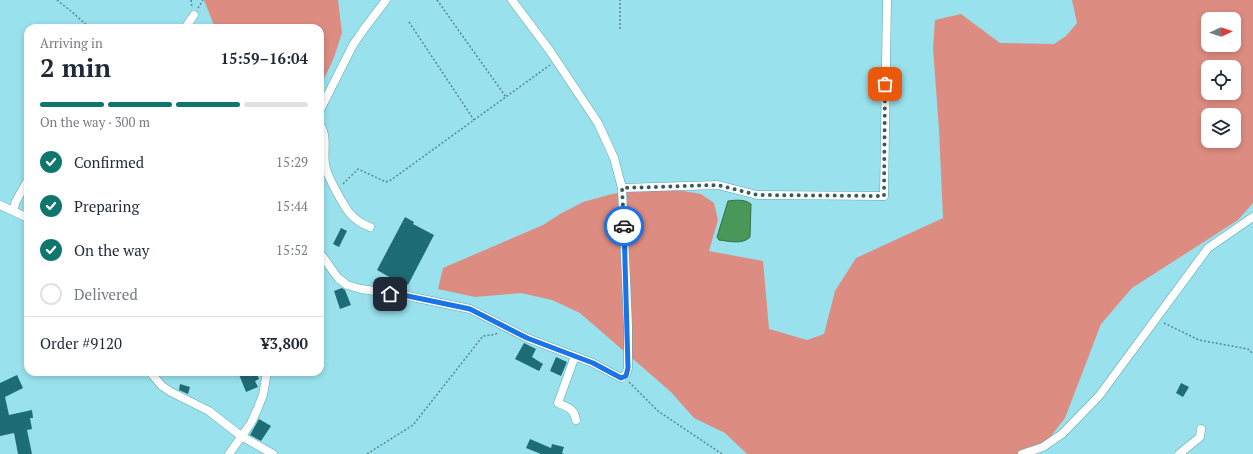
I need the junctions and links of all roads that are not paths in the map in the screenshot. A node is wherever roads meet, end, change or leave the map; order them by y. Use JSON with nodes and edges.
{"nodes":[{"id":1,"x":386,"y":0,"type":"edge"},
{"id":2,"x":512,"y":0,"type":"edge"},
{"id":3,"x":887,"y":0,"type":"edge"},
{"id":4,"x":194,"y":15,"type":"dead end"},
{"id":5,"x":188,"y":24,"type":"edge"},
{"id":6,"x":324,"y":102,"type":"edge"},
{"id":7,"x":324,"y":134,"type":"edge"},
{"id":8,"x":324,"y":163,"type":"edge"},
{"id":9,"x":324,"y":163,"type":"edge"},
{"id":10,"x":24,"y":187,"type":"edge"},
{"id":11,"x":622,"y":188,"type":"junction"},
{"id":12,"x":0,"y":205,"type":"edge"},
{"id":13,"x":13,"y":211,"type":"junction"},
{"id":14,"x":24,"y":216,"type":"edge"},
{"id":15,"x":1253,"y":217,"type":"edge"},
{"id":16,"x":370,"y":227,"type":"dead end"},
{"id":17,"x":324,"y":259,"type":"edge"},
{"id":18,"x":575,"y":356,"type":"junction"},
{"id":19,"x":153,"y":376,"type":"edge"},
{"id":20,"x":266,"y":376,"type":"edge"},
{"id":21,"x":576,"y":420,"type":"dead end"},
{"id":22,"x":1201,"y":429,"type":"dead end"},
{"id":23,"x":241,"y":436,"type":"junction"},
{"id":24,"x":229,"y":454,"type":"edge"},
{"id":25,"x":273,"y":454,"type":"edge"},
{"id":26,"x":1022,"y":454,"type":"edge"},
{"id":27,"x":1179,"y":454,"type":"edge"}],
"edges":[{"from":1,"to":6,"type":"street"},
{"from":2,"to":11,"type":"street"},
{"from":3,"to":11,"type":"street"},
{"from":4,"to":5,"type":"street"},
{"from":7,"to":8,"type":"street"},
{"from":9,"to":16,"type":"street"},
{"from":10,"to":13,"type":"street"},
{"from":11,"to":18,"type":"street"},
{"from":12,"to":13,"type":"street"},
{"from":13,"to":14,"type":"street"},
{"from":15,"to":26,"type":"street"},
{"from":17,"to":18,"type":"street"},
{"from":18,"to":21,"type":"street"},
{"from":19,"to":23,"type":"street"},
{"from":20,"to":23,"type":"street"},
{"from":22,"to":27,"type":"street"},
{"from":23,"to":24,"type":"street"},
{"from":23,"to":25,"type":"street"}]}
